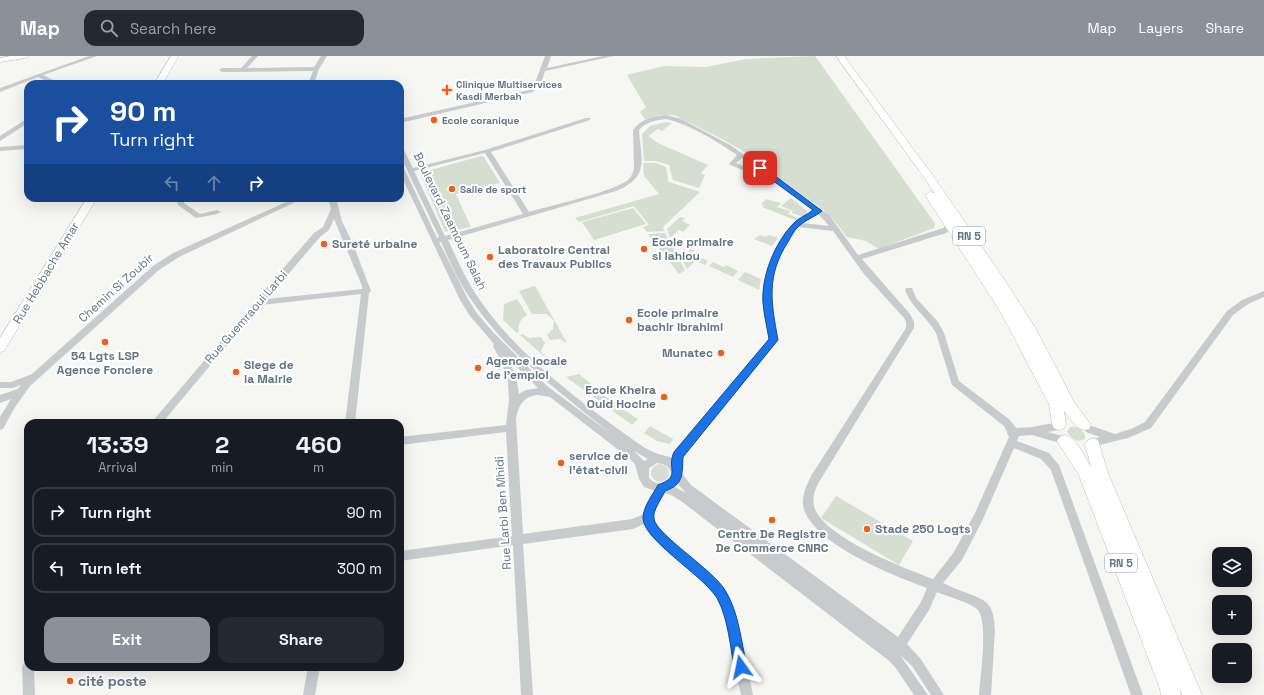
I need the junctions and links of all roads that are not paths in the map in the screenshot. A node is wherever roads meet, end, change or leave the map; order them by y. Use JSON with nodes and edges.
{"nodes":[{"id":1,"x":24,"y":56,"type":"edge"},
{"id":2,"x":94,"y":56,"type":"edge"},
{"id":3,"x":168,"y":56,"type":"edge"},
{"id":4,"x":175,"y":56,"type":"edge"},
{"id":5,"x":256,"y":56,"type":"edge"},
{"id":6,"x":324,"y":56,"type":"edge"},
{"id":7,"x":548,"y":56,"type":"edge"},
{"id":8,"x":611,"y":56,"type":"edge"},
{"id":9,"x":832,"y":56,"type":"edge"},
{"id":10,"x":840,"y":56,"type":"edge"},
{"id":11,"x":0,"y":60,"type":"edge"},
{"id":12,"x":316,"y":69,"type":"junction"},
{"id":13,"x":222,"y":70,"type":"dead end"},
{"id":14,"x":242,"y":70,"type":"junction"},
{"id":15,"x":543,"y":70,"type":"junction"},
{"id":16,"x":38,"y":75,"type":"junction"},
{"id":17,"x":25,"y":80,"type":"edge"},
{"id":18,"x":49,"y":80,"type":"edge"},
{"id":19,"x":154,"y":80,"type":"edge"},
{"id":20,"x":160,"y":80,"type":"edge"},
{"id":21,"x":312,"y":80,"type":"edge"},
{"id":22,"x":24,"y":81,"type":"edge"},
{"id":23,"x":0,"y":90,"type":"edge"},
{"id":24,"x":413,"y":119,"type":"junction"},
{"id":25,"x":588,"y":119,"type":"dead end"},
{"id":26,"x":404,"y":120,"type":"edge"},
{"id":27,"x":24,"y":123,"type":"edge"},
{"id":28,"x":404,"y":125,"type":"edge"},
{"id":29,"x":0,"y":139,"type":"edge"},
{"id":30,"x":24,"y":147,"type":"edge"},
{"id":31,"x":0,"y":148,"type":"edge"},
{"id":32,"x":487,"y":150,"type":"junction"},
{"id":33,"x":742,"y":155,"type":"junction"},
{"id":34,"x":404,"y":171,"type":"edge"},
{"id":35,"x":404,"y":172,"type":"edge"},
{"id":36,"x":404,"y":173,"type":"edge"},
{"id":37,"x":778,"y":181,"type":"junction"},
{"id":38,"x":81,"y":202,"type":"edge"},
{"id":39,"x":90,"y":202,"type":"edge"},
{"id":40,"x":180,"y":202,"type":"edge"},
{"id":41,"x":292,"y":202,"type":"edge"},
{"id":42,"x":328,"y":202,"type":"edge"},
{"id":43,"x":333,"y":202,"type":"edge"},
{"id":44,"x":334,"y":210,"type":"junction"},
{"id":45,"x":818,"y":211,"type":"junction"},
{"id":46,"x":217,"y":212,"type":"dead end"},
{"id":47,"x":527,"y":214,"type":"junction"},
{"id":48,"x":796,"y":225,"type":"junction"},
{"id":49,"x":836,"y":228,"type":"junction"},
{"id":50,"x":946,"y":228,"type":"junction"},
{"id":51,"x":444,"y":238,"type":"junction"},
{"id":52,"x":435,"y":241,"type":"junction"},
{"id":53,"x":857,"y":258,"type":"junction"},
{"id":54,"x":909,"y":290,"type":"dead end"},
{"id":55,"x":367,"y":292,"type":"junction"},
{"id":56,"x":1264,"y":294,"type":"edge"},
{"id":57,"x":260,"y":302,"type":"junction"},
{"id":58,"x":0,"y":334,"type":"edge"},
{"id":59,"x":490,"y":334,"type":"junction"},
{"id":60,"x":0,"y":348,"type":"edge"},
{"id":61,"x":42,"y":370,"type":"junction"},
{"id":62,"x":2,"y":385,"type":"edge"},
{"id":63,"x":554,"y":396,"type":"junction"},
{"id":64,"x":15,"y":397,"type":"junction"},
{"id":65,"x":0,"y":399,"type":"edge"},
{"id":66,"x":512,"y":409,"type":"junction"},
{"id":67,"x":159,"y":419,"type":"edge"},
{"id":68,"x":351,"y":419,"type":"edge"},
{"id":69,"x":0,"y":426,"type":"edge"},
{"id":70,"x":511,"y":428,"type":"junction"},
{"id":71,"x":1032,"y":431,"type":"junction"},
{"id":72,"x":1061,"y":433,"type":"junction"},
{"id":73,"x":1090,"y":435,"type":"junction"},
{"id":74,"x":1013,"y":438,"type":"junction"},
{"id":75,"x":1116,"y":438,"type":"junction"},
{"id":76,"x":404,"y":441,"type":"edge"},
{"id":77,"x":678,"y":455,"type":"junction"},
{"id":78,"x":662,"y":459,"type":"junction"},
{"id":79,"x":677,"y":472,"type":"junction"},
{"id":80,"x":644,"y":478,"type":"junction"},
{"id":81,"x":663,"y":488,"type":"junction"},
{"id":82,"x":685,"y":498,"type":"junction"},
{"id":83,"x":654,"y":503,"type":"junction"},
{"id":84,"x":648,"y":516,"type":"junction"},
{"id":85,"x":633,"y":524,"type":"junction"},
{"id":86,"x":655,"y":533,"type":"junction"},
{"id":87,"x":518,"y":539,"type":"junction"},
{"id":88,"x":404,"y":555,"type":"edge"},
{"id":89,"x":934,"y":586,"type":"junction"},
{"id":90,"x":899,"y":645,"type":"junction"},
{"id":91,"x":892,"y":656,"type":"junction"},
{"id":92,"x":28,"y":671,"type":"edge"},
{"id":93,"x":313,"y":671,"type":"edge"},
{"id":94,"x":1181,"y":693,"type":"edge"},
{"id":95,"x":29,"y":695,"type":"edge"},
{"id":96,"x":309,"y":695,"type":"edge"},
{"id":97,"x":526,"y":695,"type":"edge"},
{"id":98,"x":747,"y":695,"type":"edge"},
{"id":99,"x":922,"y":695,"type":"edge"},
{"id":100,"x":938,"y":695,"type":"edge"},
{"id":101,"x":985,"y":695,"type":"edge"},
{"id":102,"x":1137,"y":695,"type":"edge"}],
"edges":[{"from":1,"to":11,"type":"main road"},
{"from":2,"to":16,"type":"street"},
{"from":3,"to":19,"type":"main road"},
{"from":4,"to":20,"type":"main road"},
{"from":5,"to":14,"type":"street"},
{"from":6,"to":12,"type":"street"},
{"from":7,"to":15,"type":"street"},
{"from":8,"to":15,"type":"street"},
{"from":9,"to":50,"type":"main road","number":"RN 5"},
{"from":10,"to":73,"type":"main road","number":"RN 5"},
{"from":12,"to":14,"type":"street"},
{"from":12,"to":21,"type":"street"},
{"from":13,"to":14,"type":"street"},
{"from":15,"to":24,"type":"street"},
{"from":16,"to":17,"type":"street"},
{"from":16,"to":18,"type":"street"},
{"from":22,"to":23,"type":"street"},
{"from":24,"to":26,"type":"street"},
{"from":24,"to":28,"type":"street"},
{"from":25,"to":32,"type":"street"},
{"from":27,"to":29,"type":"street"},
{"from":30,"to":31,"type":"street"},
{"from":32,"to":34,"type":"street"},
{"from":32,"to":47,"type":"street"},
{"from":33,"to":37,"type":"street"},
{"from":33,"to":37,"type":"street"},
{"from":33,"to":47,"type":"street"},
{"from":35,"to":51,"type":"street","name":"Boulevard Zaamoum Salah"},
{"from":36,"to":52,"type":"street","name":"Boulevard Zaamoum Salah"},
{"from":37,"to":45,"type":"street"},
{"from":38,"to":58,"type":"main road","name":"Rue Hebbache Amar"},
{"from":39,"to":60,"type":"main road","name":"Rue Hebbache Amar"},
{"from":40,"to":46,"type":"street"},
{"from":41,"to":61,"type":"street","name":"Chemin Si Zoubir"},
{"from":42,"to":44,"type":"street"},
{"from":43,"to":44,"type":"street"},
{"from":44,"to":55,"type":"street"},
{"from":44,"to":57,"type":"street","name":"Rue Guemraoui Larbi"},
{"from":45,"to":48,"type":"street"},
{"from":45,"to":49,"type":"street"},
{"from":47,"to":51,"type":"street"},
{"from":48,"to":49,"type":"street"},
{"from":48,"to":77,"type":"street"},
{"from":49,"to":53,"type":"street"},
{"from":50,"to":53,"type":"street"},
{"from":50,"to":72,"type":"main road","number":"RN 5"},
{"from":51,"to":52,"type":"street"},
{"from":51,"to":78,"type":"street","name":"Boulevard Zaamoum Salah"},
{"from":52,"to":59,"type":"street","name":"Boulevard Zaamoum Salah"},
{"from":53,"to":89,"type":"street"},
{"from":54,"to":74,"type":"street"},
{"from":55,"to":57,"type":"street"},
{"from":55,"to":68,"type":"street"},
{"from":56,"to":75,"type":"street"},
{"from":57,"to":67,"type":"street","name":"Rue Guemraoui Larbi"},
{"from":59,"to":63,"type":"street","name":"Boulevard Zaamoum Salah"},
{"from":59,"to":66,"type":"street","name":"Rue Larbi Ben Mhidi"},
{"from":61,"to":62,"type":"street"},
{"from":61,"to":64,"type":"street","name":"Chemin Si Zoubir"},
{"from":62,"to":64,"type":"street"},
{"from":63,"to":66,"type":"street"},
{"from":63,"to":80,"type":"street","name":"Boulevard Zaamoum Salah"},
{"from":64,"to":65,"type":"street"},
{"from":64,"to":69,"type":"street","name":"Chemin Si Zoubir"},
{"from":66,"to":70,"type":"street","name":"Rue Larbi Ben Mhidi"},
{"from":70,"to":76,"type":"street"},
{"from":70,"to":87,"type":"street","name":"Rue Larbi Ben Mhidi"},
{"from":71,"to":72,"type":"street"},
{"from":71,"to":72,"type":"street"},
{"from":71,"to":74,"type":"street"},
{"from":72,"to":73,"type":"main road"},
{"from":72,"to":73,"type":"main road"},
{"from":72,"to":94,"type":"main road","number":"RN 5"},
{"from":73,"to":75,"type":"street"},
{"from":73,"to":75,"type":"street"},
{"from":73,"to":94,"type":"main road","number":"RN 5"},
{"from":74,"to":89,"type":"street"},
{"from":74,"to":102,"type":"street"},
{"from":77,"to":78,"type":"street"},
{"from":77,"to":79,"type":"street"},
{"from":78,"to":79,"type":"street"},
{"from":78,"to":80,"type":"street"},
{"from":79,"to":81,"type":"street"},
{"from":79,"to":90,"type":"street"},
{"from":80,"to":81,"type":"street"},
{"from":80,"to":83,"type":"street","name":"Boulevard Zaamoum Salah"},
{"from":81,"to":82,"type":"street"},
{"from":81,"to":83,"type":"street"},
{"from":82,"to":83,"type":"street"},
{"from":82,"to":91,"type":"street"},
{"from":83,"to":84,"type":"street"},
{"from":84,"to":85,"type":"street"},
{"from":84,"to":86,"type":"street"},
{"from":85,"to":86,"type":"street"},
{"from":85,"to":87,"type":"street"},
{"from":86,"to":98,"type":"street"},
{"from":87,"to":88,"type":"street"},
{"from":87,"to":97,"type":"street","name":"Rue Larbi Ben Mhidi"},
{"from":89,"to":90,"type":"street"},
{"from":89,"to":101,"type":"street"},
{"from":90,"to":91,"type":"street"},
{"from":90,"to":100,"type":"street"},
{"from":91,"to":99,"type":"street"},
{"from":92,"to":95,"type":"street"},
{"from":93,"to":96,"type":"street"}]}
